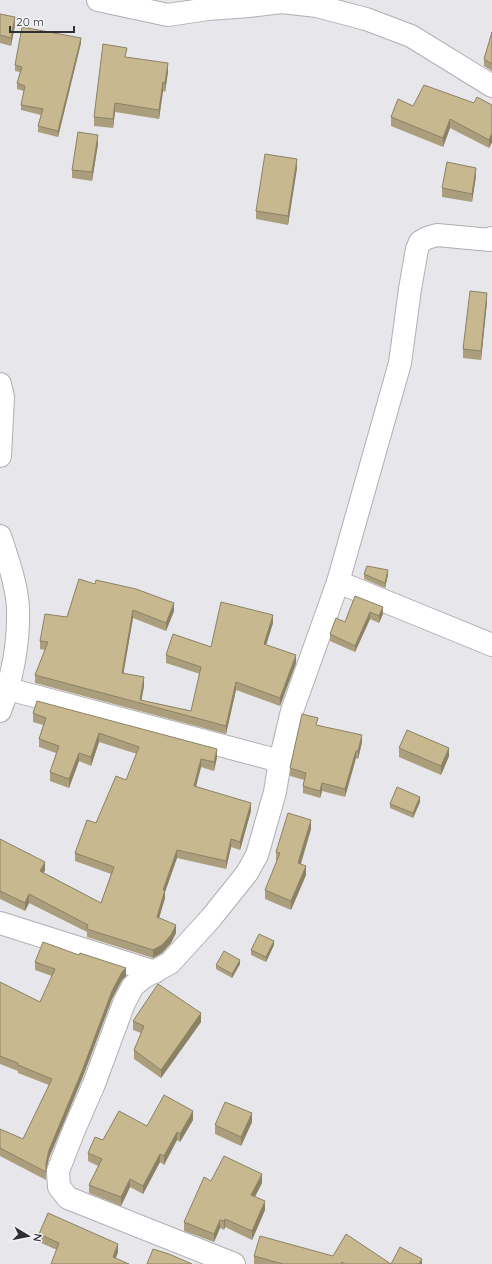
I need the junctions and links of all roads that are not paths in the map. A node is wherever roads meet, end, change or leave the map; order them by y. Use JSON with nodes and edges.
{"nodes":[{"id":1,"x":98,"y":0,"type":"edge"},
{"id":2,"x":492,"y":86,"type":"edge"},
{"id":3,"x":492,"y":238,"type":"edge"},
{"id":4,"x":0,"y":384,"type":"edge"},
{"id":5,"x":0,"y":456,"type":"edge"},
{"id":6,"x":0,"y":536,"type":"edge"},
{"id":7,"x":338,"y":582,"type":"junction"},
{"id":8,"x":492,"y":645,"type":"edge"},
{"id":9,"x":8,"y":689,"type":"junction"},
{"id":10,"x":0,"y":711,"type":"edge"},
{"id":11,"x":280,"y":761,"type":"junction"},
{"id":12,"x":0,"y":923,"type":"edge"},
{"id":13,"x":155,"y":972,"type":"junction"},
{"id":14,"x":234,"y":1264,"type":"edge"}],
"edges":[{"from":1,"to":2,"type":"street"},
{"from":3,"to":7,"type":"street"},
{"from":4,"to":5,"type":"street"},
{"from":6,"to":9,"type":"street"},
{"from":7,"to":8,"type":"street"},
{"from":7,"to":11,"type":"street"},
{"from":9,"to":10,"type":"street"},
{"from":9,"to":11,"type":"street"},
{"from":11,"to":13,"type":"street"},
{"from":12,"to":13,"type":"street"},
{"from":13,"to":14,"type":"street"}]}
